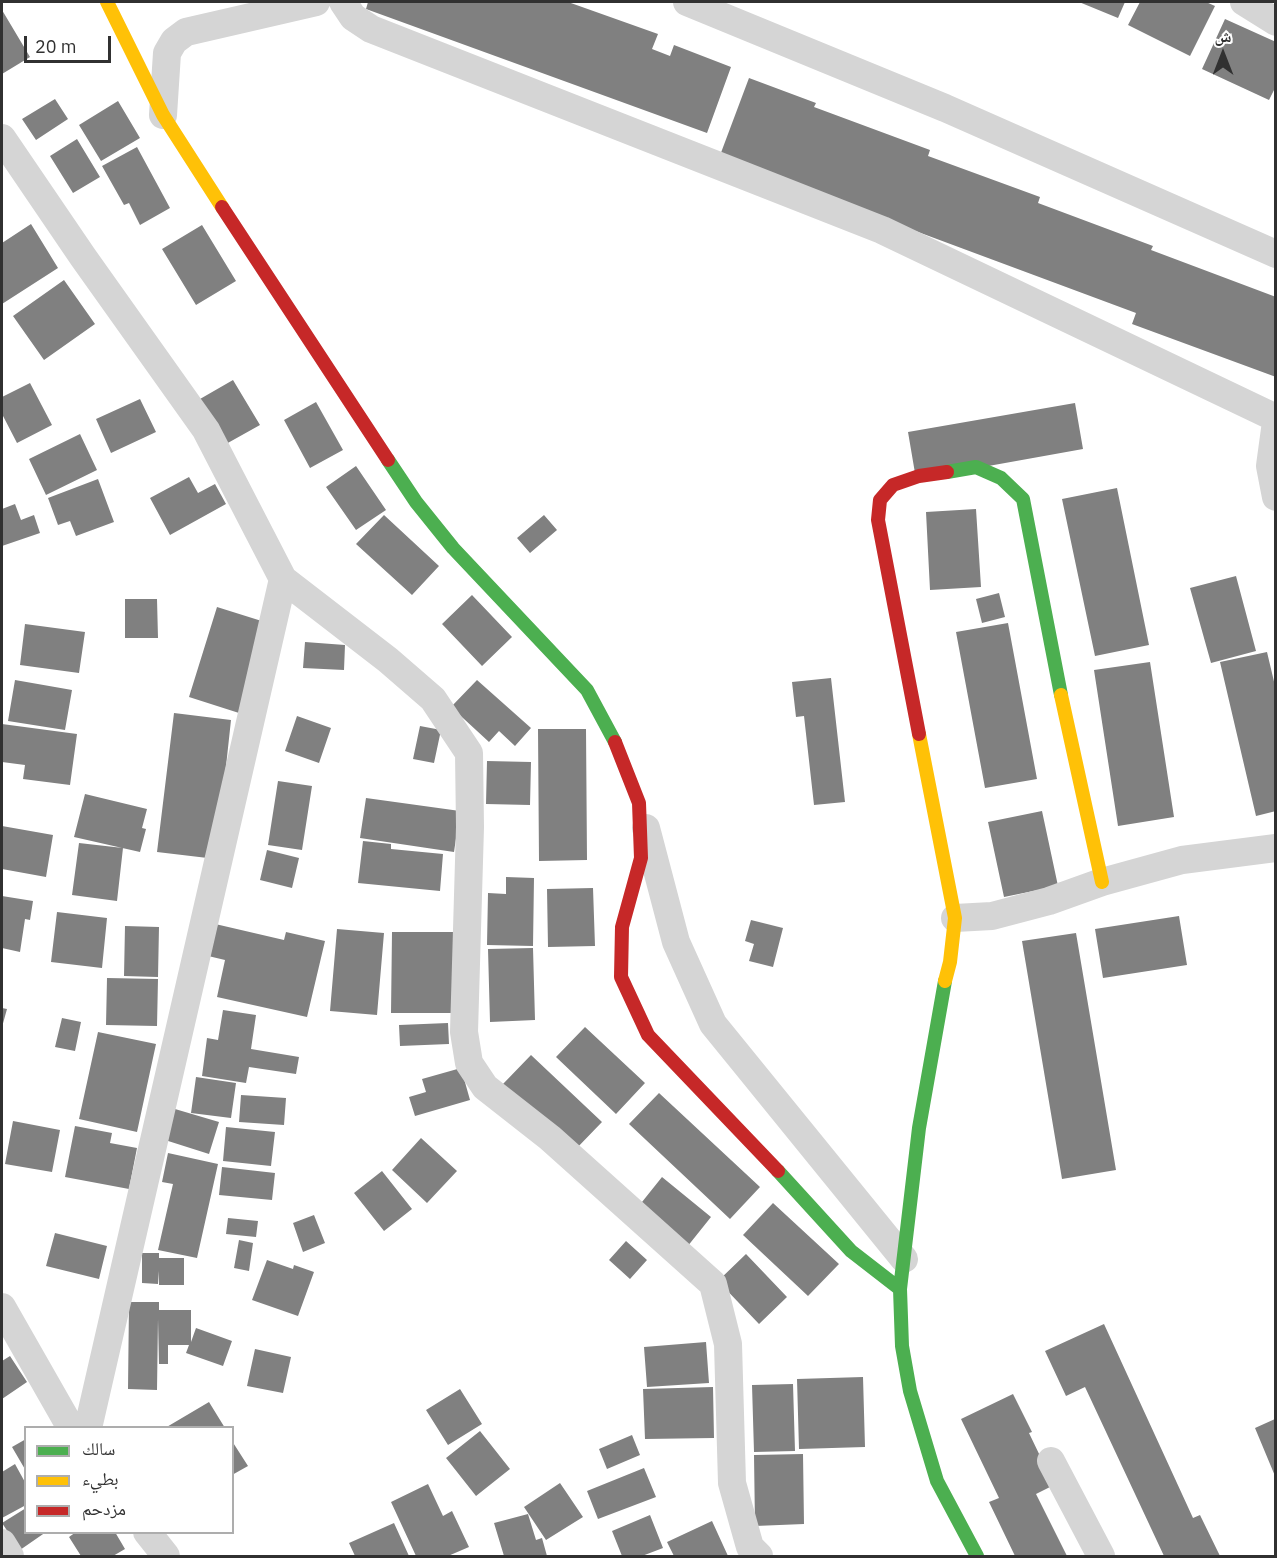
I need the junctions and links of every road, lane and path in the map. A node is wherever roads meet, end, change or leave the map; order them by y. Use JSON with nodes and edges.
{"nodes":[{"id":1,"x":107,"y":2,"type":"edge"},
{"id":2,"x":316,"y":2,"type":"edge"},
{"id":3,"x":343,"y":2,"type":"edge"},
{"id":4,"x":687,"y":2,"type":"edge"},
{"id":5,"x":1244,"y":2,"type":"edge"},
{"id":6,"x":1275,"y":22,"type":"edge"},
{"id":7,"x":163,"y":116,"type":"junction"},
{"id":8,"x":2,"y":138,"type":"edge"},
{"id":9,"x":1275,"y":254,"type":"edge"},
{"id":10,"x":1275,"y":420,"type":"edge"},
{"id":11,"x":1275,"y":497,"type":"edge"},
{"id":12,"x":283,"y":579,"type":"junction"},
{"id":13,"x":639,"y":802,"type":"junction"},
{"id":14,"x":1275,"y":848,"type":"edge"},
{"id":15,"x":1102,"y":882,"type":"junction"},
{"id":16,"x":955,"y":918,"type":"junction"},
{"id":17,"x":904,"y":1259,"type":"junction"},
{"id":18,"x":900,"y":1289,"type":"junction"},
{"id":19,"x":2,"y":1307,"type":"edge"},
{"id":20,"x":70,"y":1426,"type":"edge"},
{"id":21,"x":88,"y":1426,"type":"edge"},
{"id":22,"x":1051,"y":1461,"type":"dead end"},
{"id":23,"x":148,"y":1534,"type":"edge"},
{"id":24,"x":2,"y":1543,"type":"edge"},
{"id":25,"x":10,"y":1557,"type":"edge"},
{"id":26,"x":165,"y":1557,"type":"edge"},
{"id":27,"x":759,"y":1557,"type":"edge"},
{"id":28,"x":977,"y":1557,"type":"edge"},
{"id":29,"x":1101,"y":1557,"type":"edge"}],
"edges":[{"from":1,"to":7,"type":"street"},
{"from":2,"to":7,"type":"street"},
{"from":3,"to":10,"type":"street"},
{"from":4,"to":9,"type":"street"},
{"from":5,"to":6,"type":"street"},
{"from":7,"to":13,"type":"street"},
{"from":8,"to":12,"type":"street"},
{"from":10,"to":11,"type":"street"},
{"from":12,"to":21,"type":"street"},
{"from":12,"to":27,"type":"street"},
{"from":13,"to":17,"type":"street"},
{"from":13,"to":18,"type":"street"},
{"from":14,"to":15,"type":"street"},
{"from":15,"to":16,"type":"street"},
{"from":15,"to":16,"type":"street"},
{"from":16,"to":17,"type":"street"},
{"from":17,"to":18,"type":"street"},
{"from":18,"to":28,"type":"street"},
{"from":19,"to":20,"type":"street"},
{"from":22,"to":29,"type":"street"},
{"from":23,"to":26,"type":"street"},
{"from":24,"to":25,"type":"street"}]}
